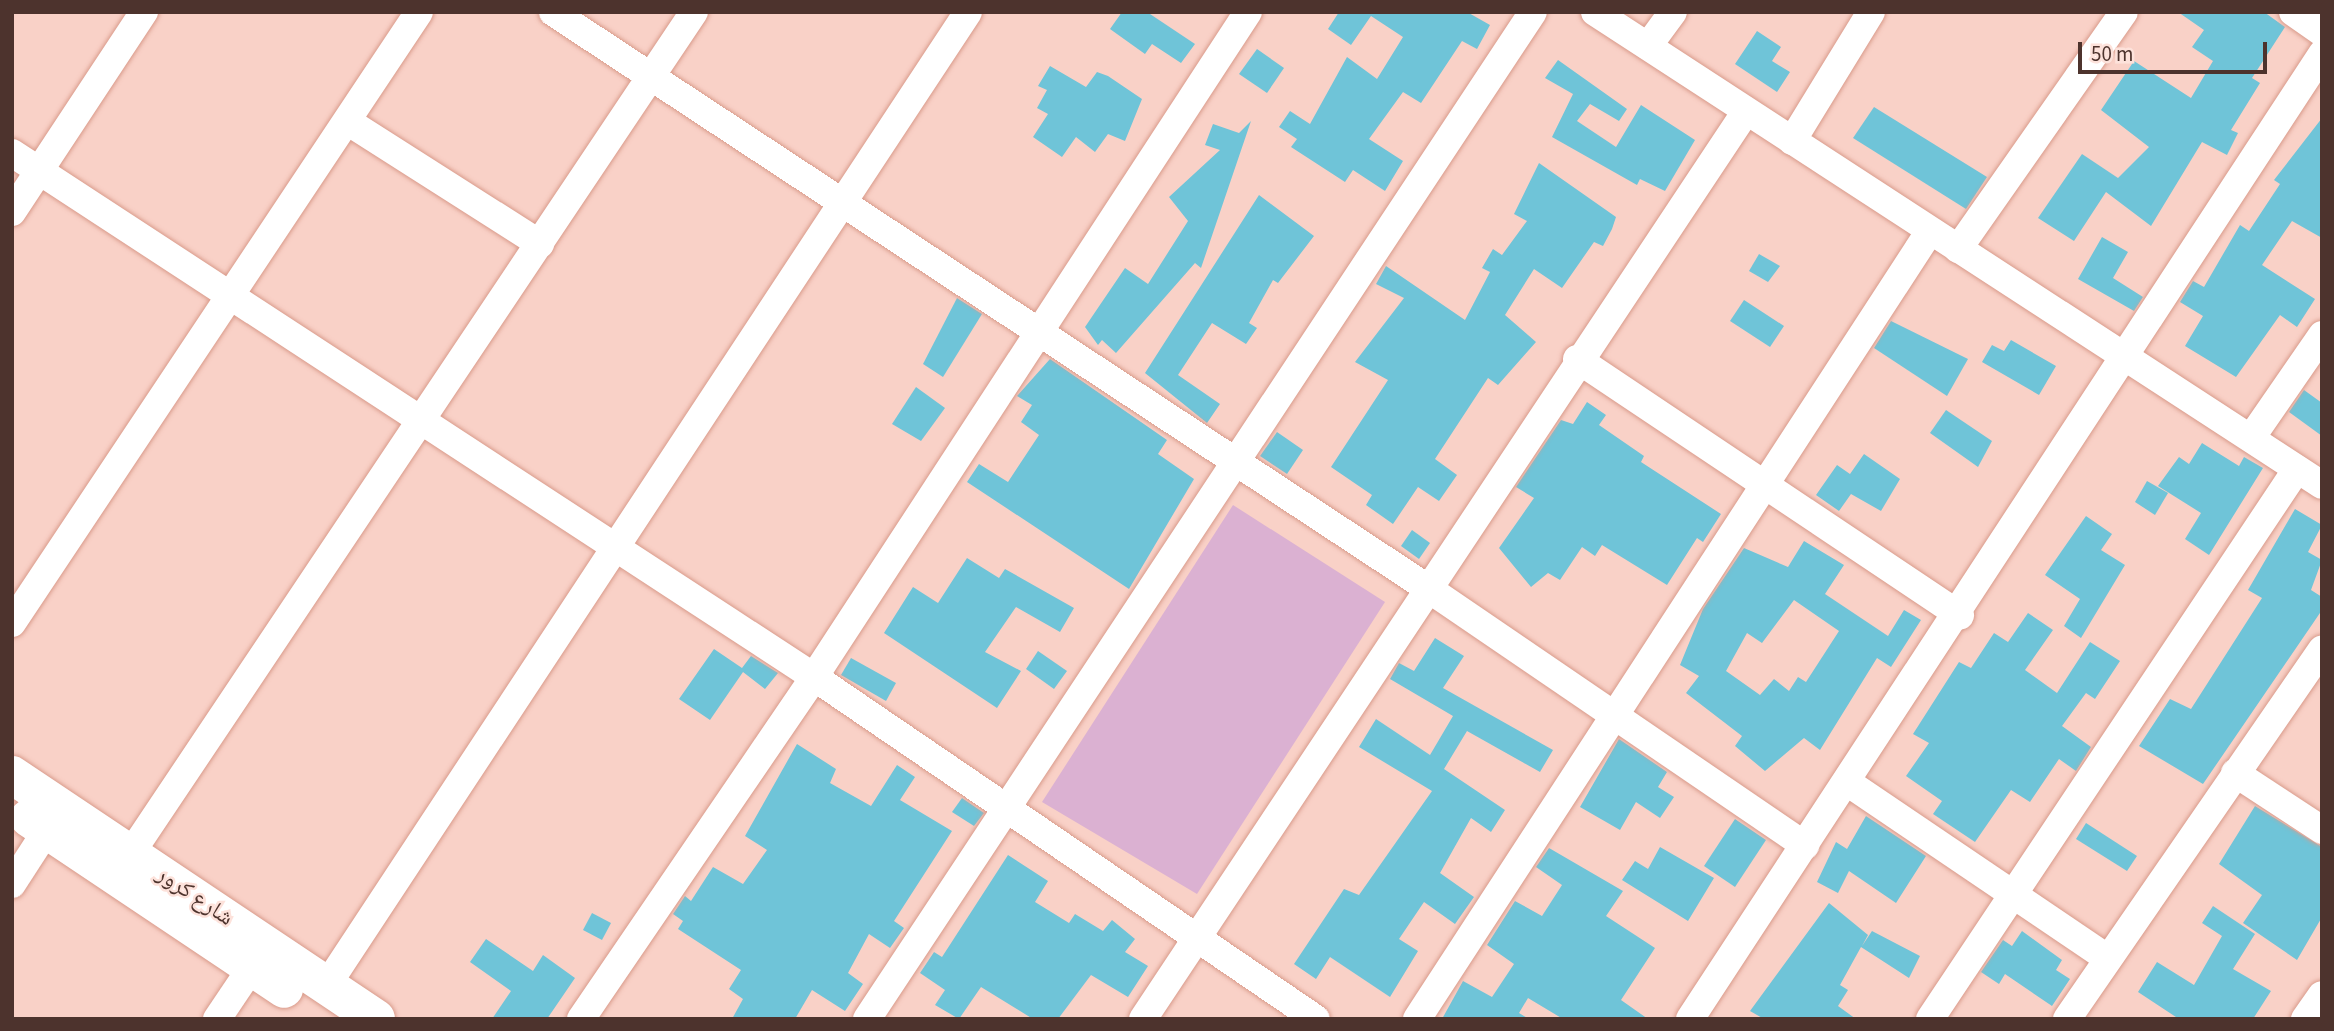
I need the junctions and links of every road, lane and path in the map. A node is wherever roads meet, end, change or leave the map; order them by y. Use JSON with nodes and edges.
{"nodes":[{"id":1,"x":144,"y":12,"type":"edge"},
{"id":2,"x":419,"y":12,"type":"edge"},
{"id":3,"x":553,"y":12,"type":"edge"},
{"id":4,"x":695,"y":12,"type":"edge"},
{"id":5,"x":968,"y":12,"type":"edge"},
{"id":6,"x":1248,"y":12,"type":"edge"},
{"id":7,"x":1533,"y":12,"type":"edge"},
{"id":8,"x":1595,"y":12,"type":"edge"},
{"id":9,"x":1672,"y":12,"type":"edge"},
{"id":10,"x":1871,"y":12,"type":"edge"},
{"id":11,"x":2124,"y":12,"type":"edge"},
{"id":12,"x":2293,"y":12,"type":"edge"},
{"id":13,"x":1647,"y":46,"type":"junction"},
{"id":14,"x":2321,"y":52,"type":"edge"},
{"id":15,"x":651,"y":78,"type":"junction"},
{"id":16,"x":1745,"y":113,"type":"junction"},
{"id":17,"x":347,"y":121,"type":"junction"},
{"id":18,"x":1792,"y":141,"type":"junction"},
{"id":19,"x":12,"y":153,"type":"edge"},
{"id":20,"x":39,"y":171,"type":"junction"},
{"id":21,"x":841,"y":202,"type":"junction"},
{"id":22,"x":12,"y":212,"type":"edge"},
{"id":23,"x":1930,"y":231,"type":"junction"},
{"id":24,"x":540,"y":244,"type":"junction"},
{"id":25,"x":1958,"y":249,"type":"junction"},
{"id":26,"x":229,"y":299,"type":"junction"},
{"id":27,"x":1039,"y":332,"type":"junction"},
{"id":28,"x":2322,"y":335,"type":"edge"},
{"id":29,"x":1577,"y":359,"type":"junction"},
{"id":30,"x":2128,"y":359,"type":"junction"},
{"id":31,"x":422,"y":419,"type":"junction"},
{"id":32,"x":2251,"y":438,"type":"junction"},
{"id":33,"x":1236,"y":461,"type":"junction"},
{"id":34,"x":2297,"y":469,"type":"junction"},
{"id":35,"x":2322,"y":485,"type":"edge"},
{"id":36,"x":1765,"y":489,"type":"junction"},
{"id":37,"x":612,"y":544,"type":"junction"},
{"id":38,"x":1426,"y":587,"type":"junction"},
{"id":39,"x":1960,"y":615,"type":"junction"},
{"id":40,"x":12,"y":623,"type":"edge"},
{"id":41,"x":2322,"y":650,"type":"edge"},
{"id":42,"x":814,"y":677,"type":"junction"},
{"id":43,"x":1615,"y":714,"type":"junction"},
{"id":44,"x":2235,"y":773,"type":"junction"},
{"id":45,"x":12,"y":775,"type":"edge"},
{"id":46,"x":1847,"y":782,"type":"junction"},
{"id":47,"x":1008,"y":807,"type":"junction"},
{"id":48,"x":12,"y":808,"type":"edge"},
{"id":49,"x":47,"y":830,"type":"junction"},
{"id":50,"x":2322,"y":830,"type":"edge"},
{"id":51,"x":1805,"y":846,"type":"junction"},
{"id":52,"x":131,"y":853,"type":"junction"},
{"id":53,"x":12,"y":884,"type":"edge"},
{"id":54,"x":2012,"y":896,"type":"junction"},
{"id":55,"x":1195,"y":937,"type":"junction"},
{"id":56,"x":2108,"y":960,"type":"junction"},
{"id":57,"x":252,"y":967,"type":"junction"},
{"id":58,"x":2322,"y":995,"type":"edge"},
{"id":59,"x":328,"y":1002,"type":"edge"},
{"id":60,"x":217,"y":1019,"type":"edge"},
{"id":61,"x":376,"y":1019,"type":"edge"},
{"id":62,"x":581,"y":1019,"type":"edge"},
{"id":63,"x":867,"y":1019,"type":"edge"},
{"id":64,"x":1143,"y":1019,"type":"edge"},
{"id":65,"x":1316,"y":1019,"type":"edge"},
{"id":66,"x":1417,"y":1019,"type":"edge"},
{"id":67,"x":1690,"y":1019,"type":"edge"},
{"id":68,"x":1930,"y":1019,"type":"edge"},
{"id":69,"x":2067,"y":1019,"type":"edge"},
{"id":70,"x":2305,"y":1019,"type":"edge"}],
"edges":[{"from":1,"to":20,"type":"street"},
{"from":2,"to":17,"type":"street"},
{"from":3,"to":15,"type":"street"},
{"from":4,"to":15,"type":"street"},
{"from":5,"to":21,"type":"street"},
{"from":6,"to":27,"type":"street"},
{"from":7,"to":33,"type":"street"},
{"from":8,"to":13,"type":"street"},
{"from":9,"to":13,"type":"street"},
{"from":10,"to":18,"type":"street"},
{"from":11,"to":25,"type":"street"},
{"from":12,"to":14,"type":"street"},
{"from":13,"to":16,"type":"street"},
{"from":14,"to":30,"type":"street"},
{"from":15,"to":21,"type":"street"},
{"from":15,"to":24,"type":"street"},
{"from":16,"to":18,"type":"street"},
{"from":16,"to":29,"type":"street"},
{"from":17,"to":24,"type":"street"},
{"from":17,"to":26,"type":"street"},
{"from":18,"to":23,"type":"street"},
{"from":19,"to":20,"type":"street"},
{"from":20,"to":22,"type":"street"},
{"from":20,"to":26,"type":"street"},
{"from":21,"to":27,"type":"street"},
{"from":21,"to":37,"type":"street"},
{"from":23,"to":25,"type":"street"},
{"from":23,"to":36,"type":"street"},
{"from":24,"to":31,"type":"street"},
{"from":25,"to":30,"type":"street"},
{"from":26,"to":31,"type":"street"},
{"from":26,"to":40,"type":"street"},
{"from":27,"to":33,"type":"street"},
{"from":27,"to":42,"type":"street"},
{"from":28,"to":32,"type":"street"},
{"from":29,"to":36,"type":"street"},
{"from":29,"to":38,"type":"street"},
{"from":30,"to":32,"type":"street"},
{"from":30,"to":39,"type":"street"},
{"from":31,"to":37,"type":"street"},
{"from":31,"to":52,"type":"street"},
{"from":32,"to":34,"type":"street"},
{"from":33,"to":38,"type":"street"},
{"from":33,"to":47,"type":"street"},
{"from":34,"to":35,"type":"street"},
{"from":34,"to":54,"type":"street"},
{"from":36,"to":39,"type":"street"},
{"from":36,"to":43,"type":"street"},
{"from":37,"to":42,"type":"street"},
{"from":37,"to":59,"type":"street"},
{"from":38,"to":43,"type":"street"},
{"from":38,"to":55,"type":"street"},
{"from":39,"to":46,"type":"street"},
{"from":41,"to":44,"type":"street"},
{"from":42,"to":47,"type":"street"},
{"from":42,"to":62,"type":"street"},
{"from":43,"to":51,"type":"street"},
{"from":43,"to":66,"type":"street"},
{"from":44,"to":50,"type":"street"},
{"from":44,"to":56,"type":"street"},
{"from":45,"to":52,"type":"main road","name":"شارع كرور"},
{"from":46,"to":51,"type":"street"},
{"from":46,"to":54,"type":"street"},
{"from":47,"to":55,"type":"street"},
{"from":47,"to":63,"type":"street"},
{"from":48,"to":49,"type":"main road","name":"شارع كرور"},
{"from":49,"to":53,"type":"street"},
{"from":49,"to":57,"type":"main road","name":"شارع كرور"},
{"from":51,"to":67,"type":"street"},
{"from":52,"to":59,"type":"main road","name":"شارع كرور"},
{"from":54,"to":56,"type":"street"},
{"from":54,"to":68,"type":"street"},
{"from":55,"to":64,"type":"street"},
{"from":55,"to":65,"type":"street"},
{"from":56,"to":69,"type":"street"},
{"from":57,"to":59,"type":"main road","name":"شارع كرور"},
{"from":57,"to":60,"type":"street"},
{"from":58,"to":70,"type":"street"},
{"from":59,"to":61,"type":"main road","name":"شارع كرور"}]}
